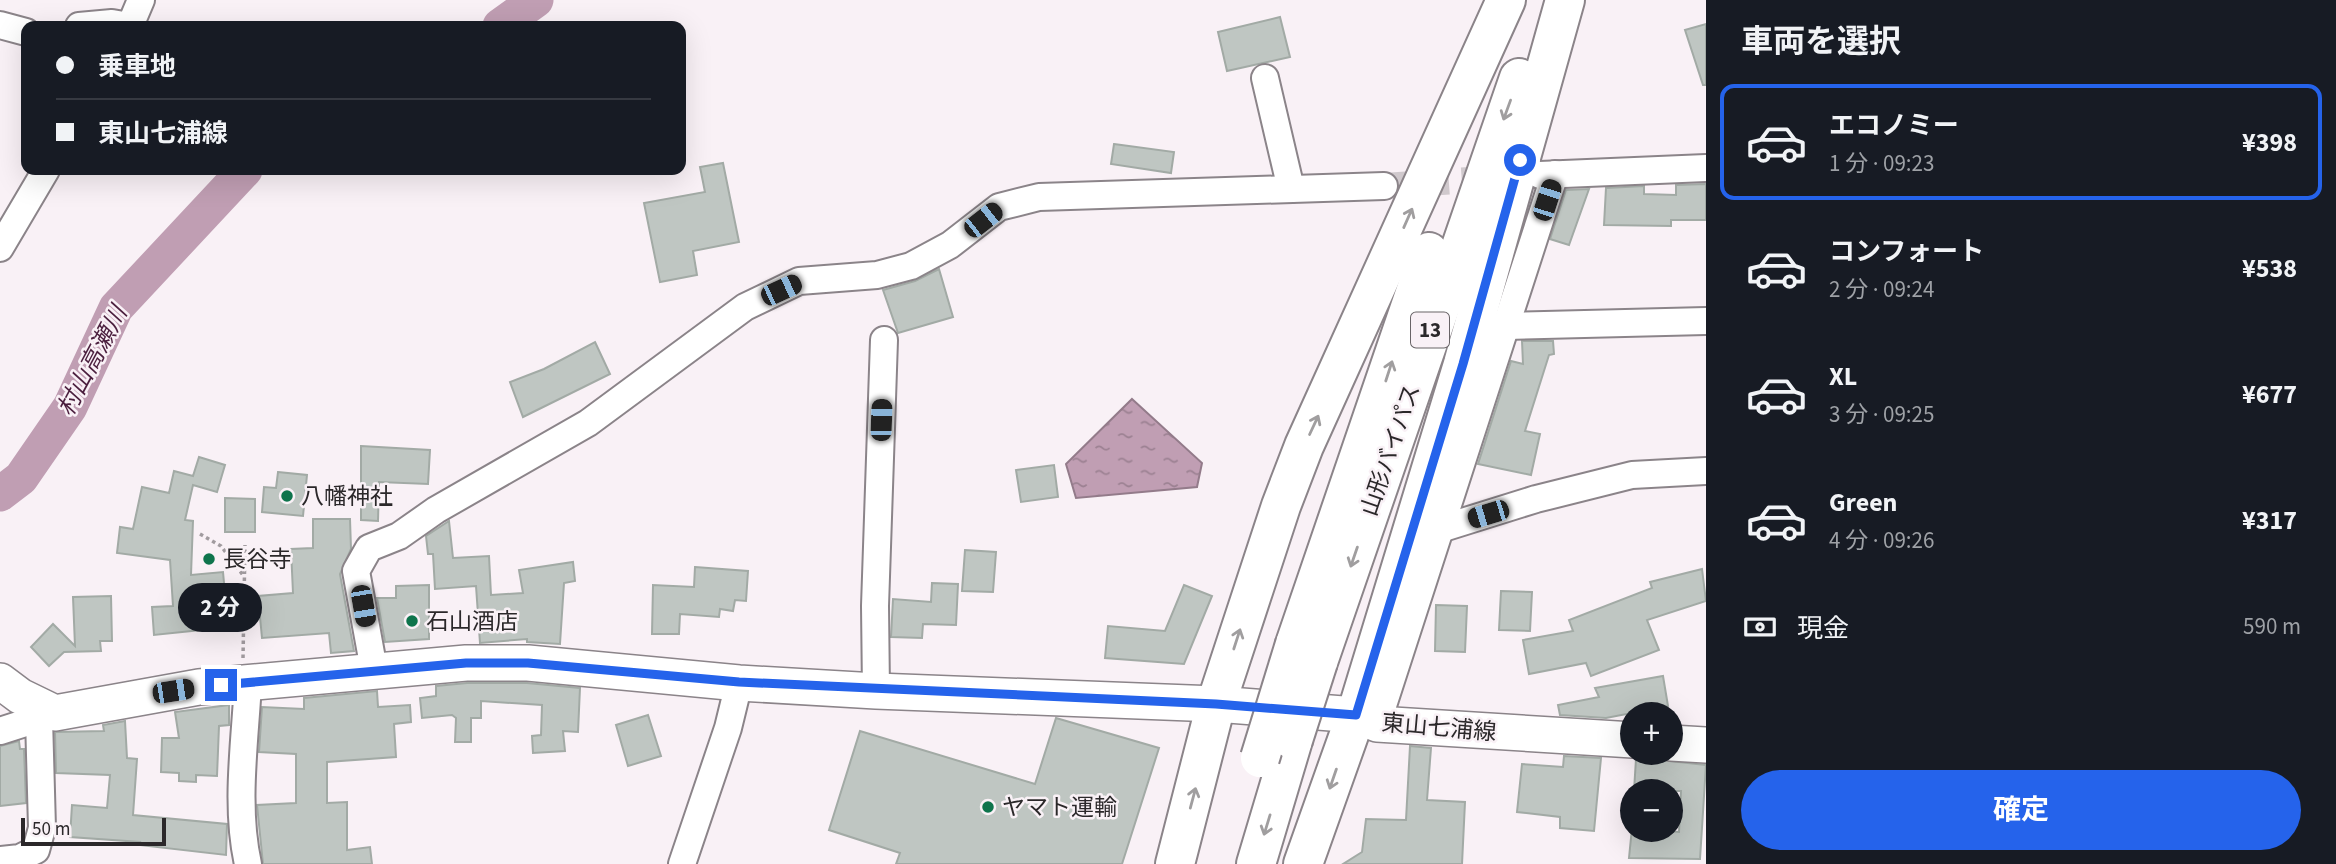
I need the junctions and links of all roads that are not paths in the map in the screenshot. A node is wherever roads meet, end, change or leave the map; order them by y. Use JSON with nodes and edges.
{"nodes":[{"id":1,"x":141,"y":0,"type":"edge"},
{"id":2,"x":1506,"y":0,"type":"edge"},
{"id":3,"x":1518,"y":0,"type":"edge"},
{"id":4,"x":1548,"y":0,"type":"edge"},
{"id":5,"x":1565,"y":0,"type":"edge"},
{"id":6,"x":132,"y":21,"type":"edge"},
{"id":7,"x":0,"y":25,"type":"edge"},
{"id":8,"x":21,"y":31,"type":"edge"},
{"id":9,"x":1265,"y":78,"type":"dead end"},
{"id":10,"x":1706,"y":168,"type":"edge"},
{"id":11,"x":43,"y":175,"type":"edge"},
{"id":12,"x":1384,"y":186,"type":"tunnel mouth"},
{"id":13,"x":1291,"y":189,"type":"junction"},
{"id":14,"x":0,"y":248,"type":"edge"},
{"id":15,"x":1706,"y":321,"type":"edge"},
{"id":16,"x":1506,"y":326,"type":"junction"},
{"id":17,"x":884,"y":340,"type":"dead end"},
{"id":18,"x":1706,"y":471,"type":"edge"},
{"id":19,"x":1440,"y":529,"type":"junction"},
{"id":20,"x":1306,"y":653,"type":"junction"},
{"id":21,"x":374,"y":670,"type":"junction"},
{"id":22,"x":0,"y":681,"type":"edge"},
{"id":23,"x":739,"y":682,"type":"junction"},
{"id":24,"x":245,"y":683,"type":"junction"},
{"id":25,"x":876,"y":691,"type":"junction"},
{"id":26,"x":1216,"y":704,"type":"junction"},
{"id":27,"x":47,"y":716,"type":"junction"},
{"id":28,"x":1366,"y":720,"type":"junction"},
{"id":29,"x":0,"y":731,"type":"edge"},
{"id":30,"x":1620,"y":739,"type":"edge"},
{"id":31,"x":1683,"y":744,"type":"edge"},
{"id":32,"x":1706,"y":745,"type":"edge"},
{"id":33,"x":14,"y":861,"type":"edge"},
{"id":34,"x":248,"y":864,"type":"edge"},
{"id":35,"x":682,"y":864,"type":"edge"},
{"id":36,"x":1175,"y":864,"type":"edge"},
{"id":37,"x":1229,"y":864,"type":"edge"},
{"id":38,"x":1255,"y":864,"type":"edge"},
{"id":39,"x":1303,"y":864,"type":"edge"}],
"edges":[{"from":1,"to":6,"type":"street"},
{"from":26,"to":2,"type":"highway","one_way":true},
{"from":20,"to":3,"type":"highway","name":"山形バイパス","number":"13","one_way":true},
{"from":4,"to":20,"type":"highway","name":"山形バイパス","number":"13","one_way":true},
{"from":5,"to":28,"type":"highway"},
{"from":7,"to":8,"type":"street"},
{"from":9,"to":13,"type":"street"},
{"from":10,"to":16,"type":"street"},
{"from":11,"to":14,"type":"street"},
{"from":12,"to":13,"type":"street"},
{"from":13,"to":21,"type":"street"},
{"from":15,"to":16,"type":"street"},
{"from":16,"to":19,"type":"street"},
{"from":17,"to":25,"type":"street"},
{"from":18,"to":19,"type":"street"},
{"from":19,"to":28,"type":"street"},
{"from":20,"to":37,"type":"highway","name":"山形バイパス","number":"13","bridge":true},
{"from":20,"to":38,"type":"highway","name":"山形バイパス","number":"13","one_way":true,"bridge":true},
{"from":21,"to":23,"type":"main road","name":"東山七浦線"},
{"from":21,"to":24,"type":"main road","name":"東山七浦線"},
{"from":22,"to":27,"type":"main road"},
{"from":23,"to":25,"type":"main road","name":"東山七浦線"},
{"from":23,"to":35,"type":"street"},
{"from":24,"to":27,"type":"main road","name":"東山七浦線"},
{"from":24,"to":34,"type":"street"},
{"from":25,"to":26,"type":"main road","name":"東山七浦線"},
{"from":26,"to":28,"type":"main road","name":"東山七浦線"},
{"from":36,"to":26,"type":"highway","one_way":true},
{"from":27,"to":29,"type":"street"},
{"from":27,"to":33,"type":"street"},
{"from":28,"to":30,"type":"main road","name":"東山七浦線"},
{"from":28,"to":39,"type":"highway","one_way":true},
{"from":31,"to":32,"type":"main road"}]}
